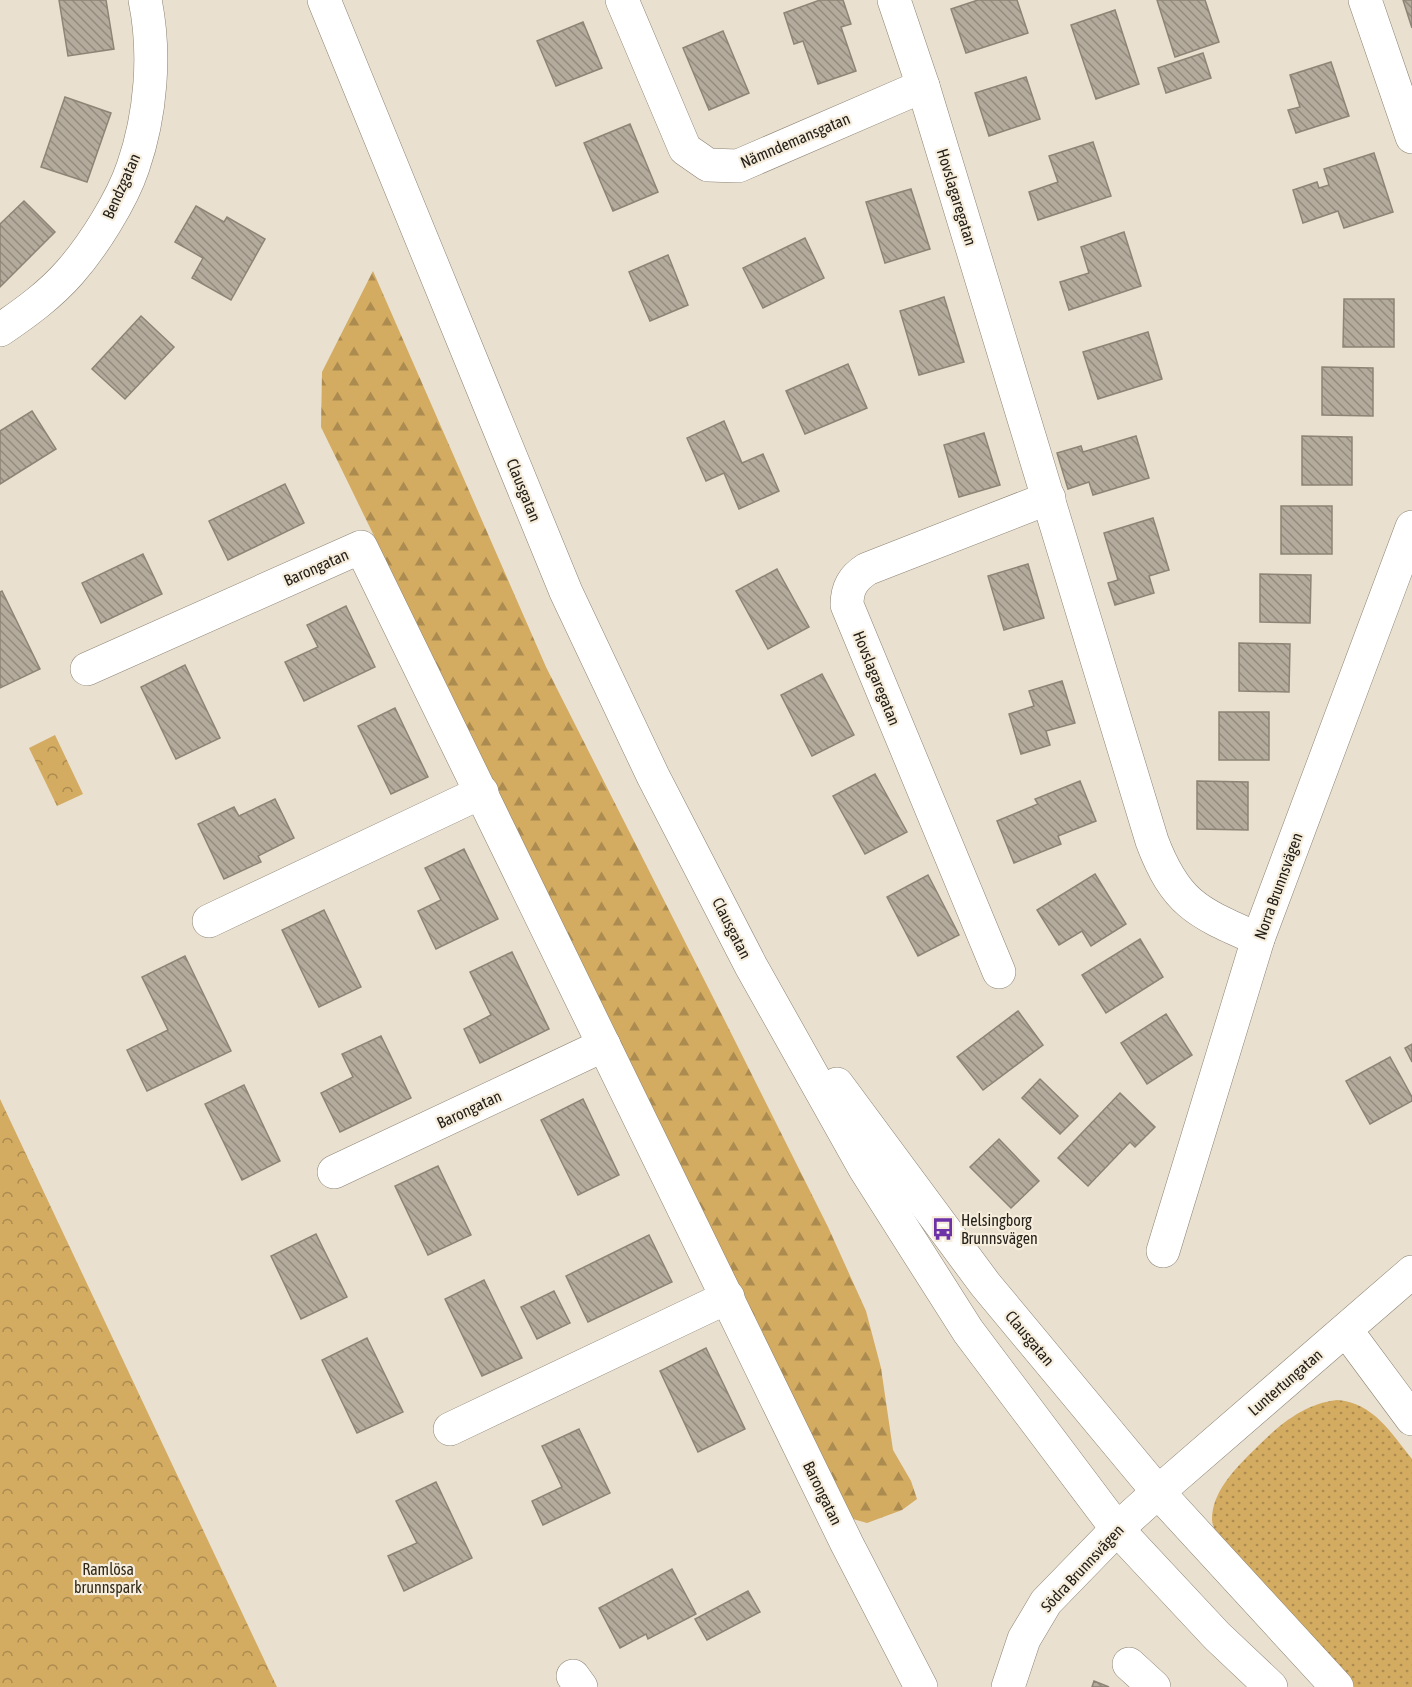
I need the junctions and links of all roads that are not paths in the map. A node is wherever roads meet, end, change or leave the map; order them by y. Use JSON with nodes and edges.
{"nodes":[{"id":1,"x":146,"y":0,"type":"edge"},
{"id":2,"x":324,"y":0,"type":"edge"},
{"id":3,"x":622,"y":0,"type":"edge"},
{"id":4,"x":894,"y":0,"type":"edge"},
{"id":5,"x":1365,"y":0,"type":"edge"},
{"id":6,"x":923,"y":86,"type":"junction"},
{"id":7,"x":1412,"y":137,"type":"edge"},
{"id":8,"x":0,"y":330,"type":"edge"},
{"id":9,"x":1049,"y":498,"type":"junction"},
{"id":10,"x":1412,"y":527,"type":"edge"},
{"id":11,"x":87,"y":669,"type":"dead end"},
{"id":12,"x":482,"y":792,"type":"junction"},
{"id":13,"x":209,"y":921,"type":"dead end"},
{"id":14,"x":1258,"y":939,"type":"junction"},
{"id":15,"x":752,"y":966,"type":"junction"},
{"id":16,"x":999,"y":972,"type":"dead end"},
{"id":17,"x":604,"y":1045,"type":"junction"},
{"id":18,"x":334,"y":1172,"type":"dead end"},
{"id":19,"x":1163,"y":1251,"type":"dead end"},
{"id":20,"x":1412,"y":1272,"type":"edge"},
{"id":21,"x":728,"y":1297,"type":"junction"},
{"id":22,"x":1346,"y":1330,"type":"junction"},
{"id":23,"x":1412,"y":1419,"type":"edge"},
{"id":24,"x":450,"y":1430,"type":"dead end"},
{"id":25,"x":1158,"y":1492,"type":"junction"},
{"id":26,"x":1117,"y":1529,"type":"junction"},
{"id":27,"x":1129,"y":1664,"type":"dead end"},
{"id":28,"x":921,"y":1687,"type":"edge"},
{"id":29,"x":1008,"y":1687,"type":"edge"},
{"id":30,"x":1154,"y":1687,"type":"edge"},
{"id":31,"x":1271,"y":1687,"type":"edge"},
{"id":32,"x":1337,"y":1687,"type":"edge"}],
"edges":[{"from":1,"to":8,"type":"street","name":"Bendzgatan"},
{"from":2,"to":15,"type":"street","name":"Clausgatan"},
{"from":3,"to":6,"type":"street","name":"Nämndemansgatan"},
{"from":4,"to":6,"type":"street","name":"Hovslagaregatan"},
{"from":5,"to":7,"type":"street"},
{"from":6,"to":9,"type":"street","name":"Hovslagaregatan"},
{"from":9,"to":14,"type":"street","name":"Hovslagaregatan"},
{"from":9,"to":16,"type":"street","name":"Hovslagaregatan"},
{"from":10,"to":14,"type":"street","name":"Norra Brunnsvägen"},
{"from":11,"to":12,"type":"street","name":"Barongatan"},
{"from":12,"to":13,"type":"street"},
{"from":12,"to":17,"type":"street","name":"Barongatan"},
{"from":14,"to":19,"type":"street","name":"Norra Brunnsvägen"},
{"from":15,"to":25,"type":"street","name":"Clausgatan"},
{"from":15,"to":26,"type":"street","name":"Clausgatan"},
{"from":17,"to":18,"type":"street","name":"Barongatan"},
{"from":17,"to":21,"type":"street","name":"Barongatan"},
{"from":20,"to":22,"type":"street","name":"Luntertungatan"},
{"from":21,"to":24,"type":"street"},
{"from":21,"to":28,"type":"street","name":"Barongatan"},
{"from":22,"to":23,"type":"street"},
{"from":22,"to":25,"type":"street","name":"Luntertungatan"},
{"from":25,"to":26,"type":"street","name":"Södra Brunnsvägen"},
{"from":25,"to":32,"type":"street","name":"Clausgatan"},
{"from":26,"to":29,"type":"street","name":"Södra Brunnsvägen"},
{"from":26,"to":31,"type":"street","name":"Clausgatan"},
{"from":27,"to":30,"type":"street"}]}
